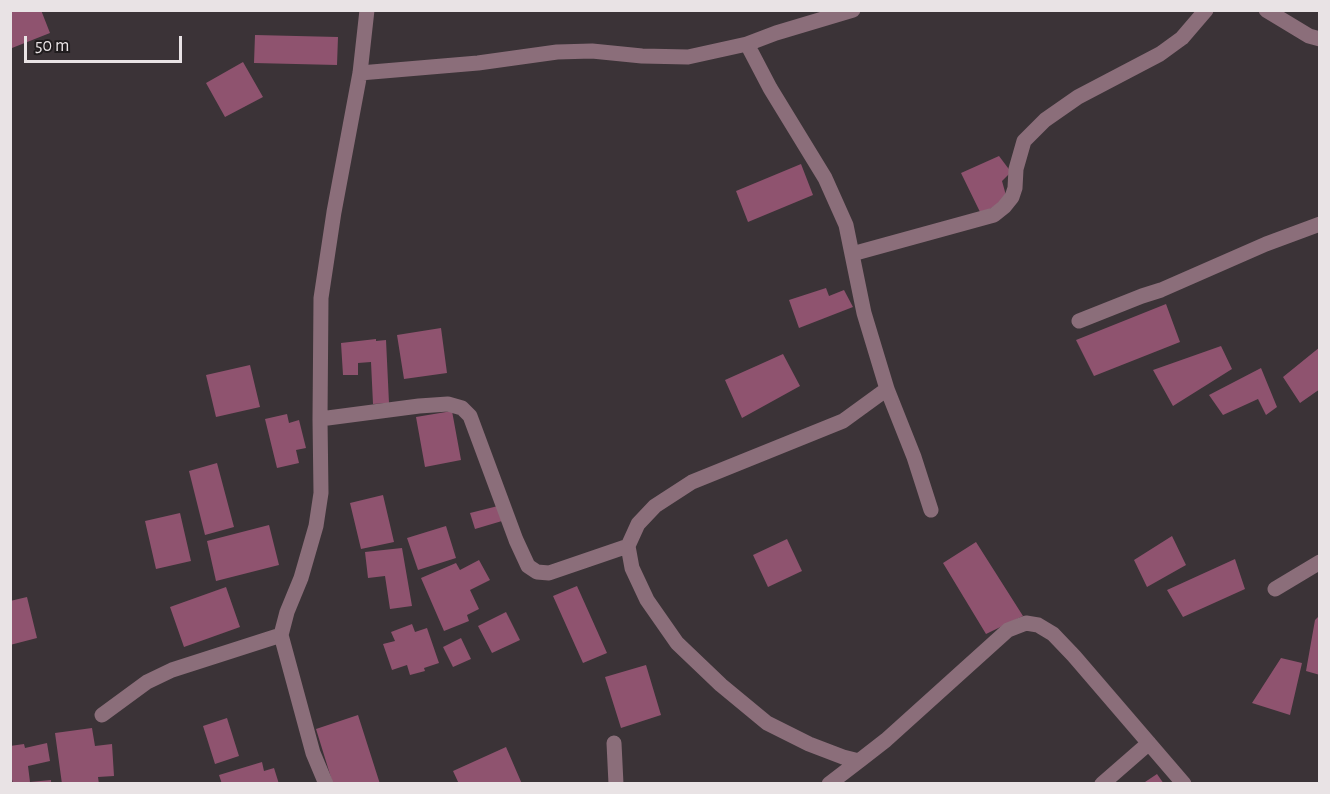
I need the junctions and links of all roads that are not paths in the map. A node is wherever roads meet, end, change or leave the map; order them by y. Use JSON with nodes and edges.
{"nodes":[{"id":1,"x":367,"y":10,"type":"edge"},
{"id":2,"x":853,"y":10,"type":"edge"},
{"id":3,"x":1206,"y":10,"type":"edge"},
{"id":4,"x":1266,"y":10,"type":"edge"},
{"id":5,"x":1320,"y":39,"type":"edge"},
{"id":6,"x":747,"y":44,"type":"junction"},
{"id":7,"x":360,"y":73,"type":"junction"},
{"id":8,"x":1320,"y":224,"type":"edge"},
{"id":9,"x":852,"y":254,"type":"junction"},
{"id":10,"x":1079,"y":321,"type":"dead end"},
{"id":11,"x":887,"y":388,"type":"junction"},
{"id":12,"x":320,"y":419,"type":"junction"},
{"id":13,"x":931,"y":510,"type":"dead end"},
{"id":14,"x":628,"y":546,"type":"junction"},
{"id":15,"x":1320,"y":562,"type":"edge"},
{"id":16,"x":1275,"y":589,"type":"dead end"},
{"id":17,"x":281,"y":635,"type":"junction"},
{"id":18,"x":102,"y":715,"type":"dead end"},
{"id":19,"x":614,"y":743,"type":"dead end"},
{"id":20,"x":1149,"y":743,"type":"junction"},
{"id":21,"x":859,"y":761,"type":"junction"},
{"id":22,"x":326,"y":783,"type":"edge"},
{"id":23,"x":616,"y":783,"type":"edge"},
{"id":24,"x":829,"y":783,"type":"edge"},
{"id":25,"x":1102,"y":783,"type":"edge"},
{"id":26,"x":1184,"y":783,"type":"edge"}],
"edges":[{"from":1,"to":7,"type":"street"},
{"from":2,"to":6,"type":"street"},
{"from":3,"to":9,"type":"street"},
{"from":4,"to":5,"type":"street"},
{"from":6,"to":7,"type":"street"},
{"from":6,"to":9,"type":"street"},
{"from":7,"to":12,"type":"street"},
{"from":8,"to":10,"type":"street"},
{"from":9,"to":11,"type":"street"},
{"from":11,"to":13,"type":"street"},
{"from":11,"to":14,"type":"street"},
{"from":12,"to":14,"type":"street"},
{"from":12,"to":17,"type":"street"},
{"from":14,"to":21,"type":"street"},
{"from":15,"to":16,"type":"street"},
{"from":17,"to":18,"type":"street"},
{"from":17,"to":22,"type":"street"},
{"from":19,"to":23,"type":"street"},
{"from":20,"to":21,"type":"street"},
{"from":20,"to":25,"type":"street"},
{"from":20,"to":26,"type":"street"},
{"from":21,"to":24,"type":"street"}]}
